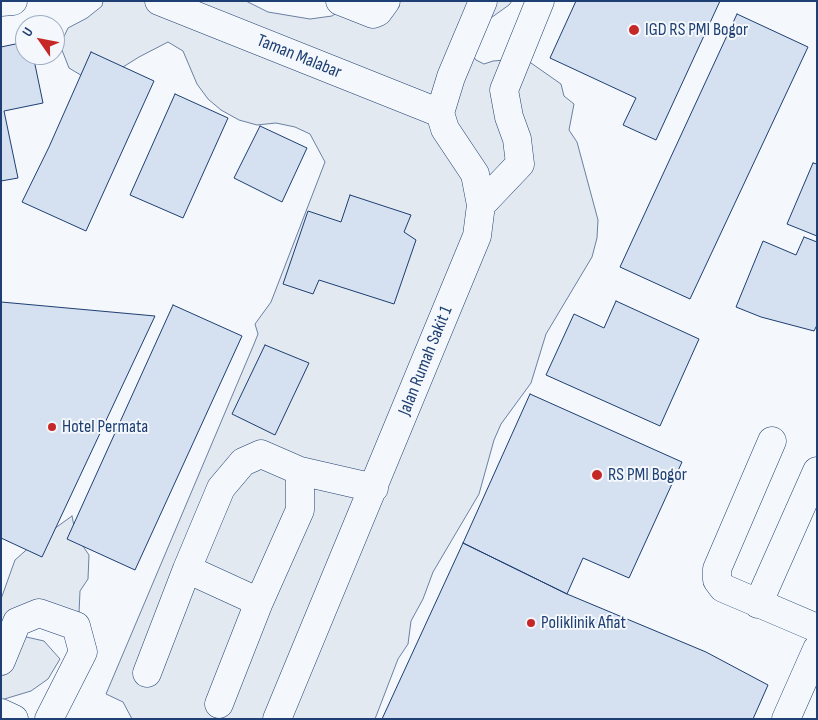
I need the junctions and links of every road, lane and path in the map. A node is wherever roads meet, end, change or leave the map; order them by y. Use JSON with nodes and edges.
{"nodes":[{"id":1,"x":14,"y":1,"type":"edge"},
{"id":2,"x":159,"y":1,"type":"edge"},
{"id":3,"x":340,"y":1,"type":"edge"},
{"id":4,"x":386,"y":1,"type":"edge"},
{"id":5,"x":483,"y":1,"type":"edge"},
{"id":6,"x":540,"y":1,"type":"edge"},
{"id":7,"x":1,"y":2,"type":"edge"},
{"id":8,"x":440,"y":113,"type":"junction"},
{"id":9,"x":481,"y":205,"type":"junction"},
{"id":10,"x":772,"y":441,"type":"dead end"},
{"id":11,"x":300,"y":471,"type":"junction"},
{"id":12,"x":817,"y":472,"type":"edge"},
{"id":13,"x":374,"y":488,"type":"junction"},
{"id":14,"x":187,"y":569,"type":"junction"},
{"id":15,"x":259,"y":602,"type":"junction"},
{"id":16,"x":758,"y":604,"type":"junction"},
{"id":17,"x":1,"y":611,"type":"edge"},
{"id":18,"x":817,"y":628,"type":"edge"},
{"id":19,"x":1,"y":641,"type":"edge"},
{"id":20,"x":817,"y":649,"type":"edge"},
{"id":21,"x":1,"y":661,"type":"edge"},
{"id":22,"x":147,"y":673,"type":"dead end"},
{"id":23,"x":219,"y":704,"type":"dead end"},
{"id":24,"x":1,"y":713,"type":"edge"},
{"id":25,"x":14,"y":719,"type":"edge"},
{"id":26,"x":49,"y":719,"type":"edge"},
{"id":27,"x":277,"y":719,"type":"edge"},
{"id":28,"x":786,"y":719,"type":"edge"}],
"edges":[{"from":1,"to":7,"type":"main road"},
{"from":2,"to":8,"type":"main road","name":"Taman Malabar"},
{"from":3,"to":4,"type":"main road"},
{"from":5,"to":8,"type":"main road"},
{"from":6,"to":9,"type":"main road"},
{"from":8,"to":9,"type":"main road","name":"Jalan Rumah Sakit 1"},
{"from":9,"to":13,"type":"main road","name":"Jalan Rumah Sakit 1"},
{"from":10,"to":16,"type":"main road"},
{"from":11,"to":13,"type":"main road"},
{"from":11,"to":14,"type":"main road"},
{"from":11,"to":15,"type":"main road"},
{"from":12,"to":16,"type":"main road"},
{"from":13,"to":27,"type":"main road","name":"Jalan Rumah Sakit 1"},
{"from":14,"to":15,"type":"main road"},
{"from":14,"to":22,"type":"main road"},
{"from":15,"to":23,"type":"main road"},
{"from":16,"to":18,"type":"main road"},
{"from":17,"to":19,"type":"main road"},
{"from":20,"to":28,"type":"main road"},
{"from":21,"to":26,"type":"main road"},
{"from":24,"to":25,"type":"main road"}]}
